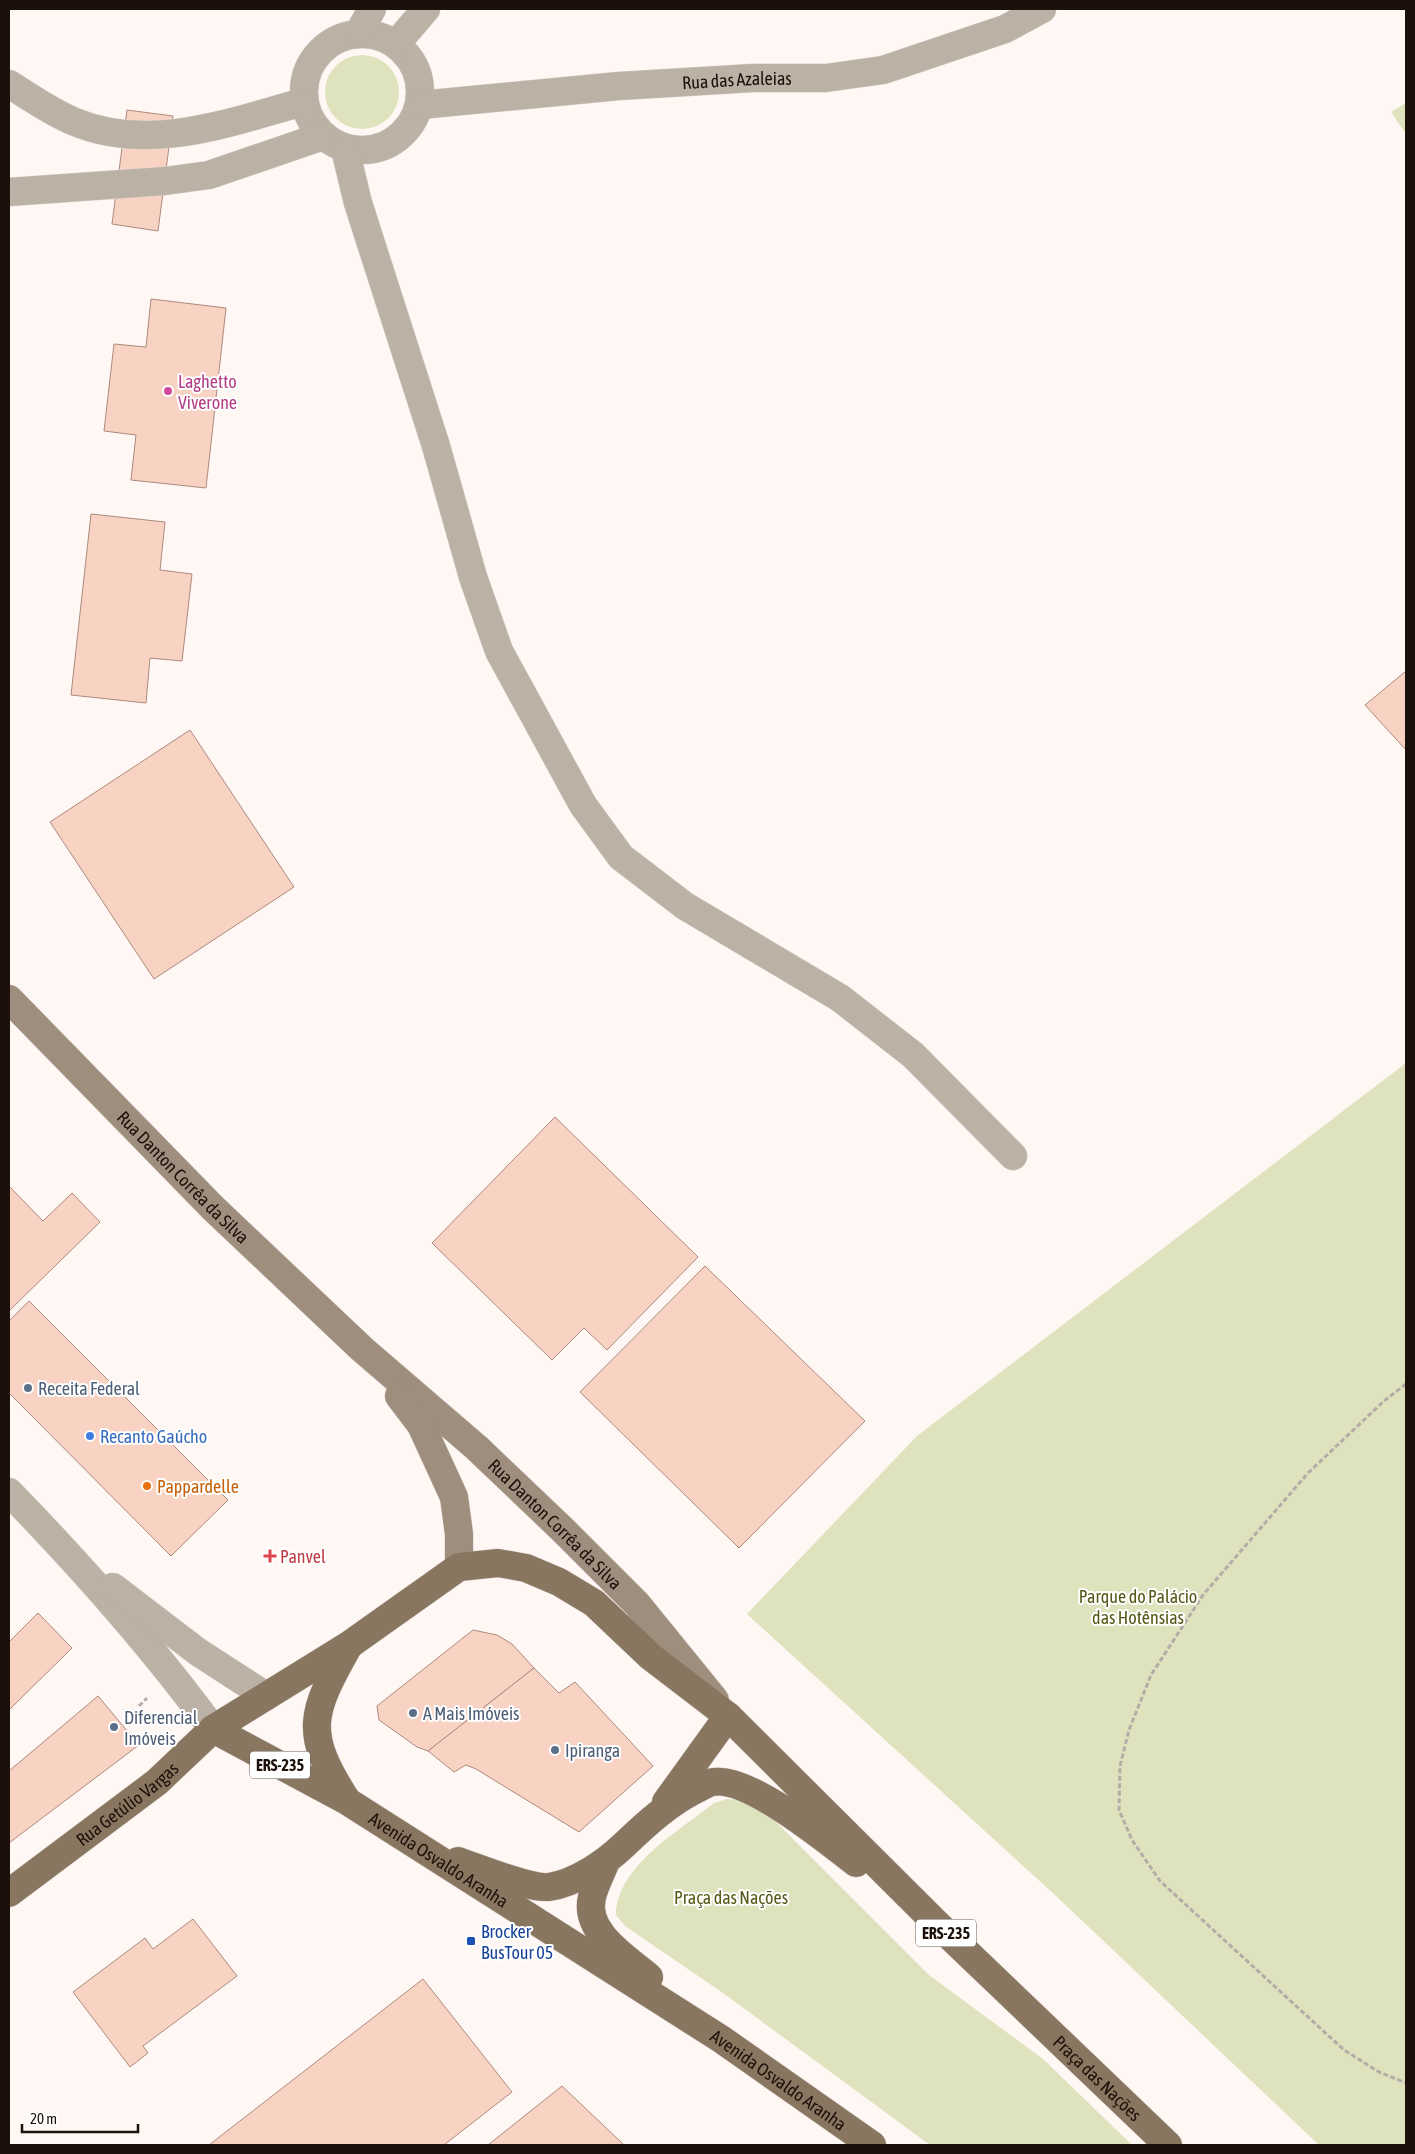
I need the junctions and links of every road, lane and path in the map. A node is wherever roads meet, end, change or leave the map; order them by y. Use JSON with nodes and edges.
{"nodes":[{"id":1,"x":372,"y":9,"type":"edge"},
{"id":2,"x":426,"y":9,"type":"edge"},
{"id":3,"x":1042,"y":9,"type":"edge"},
{"id":4,"x":358,"y":34,"type":"junction"},
{"id":5,"x":396,"y":44,"type":"junction"},
{"id":6,"x":9,"y":84,"type":"edge"},
{"id":7,"x":304,"y":102,"type":"junction"},
{"id":8,"x":420,"y":104,"type":"junction"},
{"id":9,"x":334,"y":143,"type":"junction"},
{"id":10,"x":9,"y":192,"type":"edge"},
{"id":11,"x":9,"y":1000,"type":"edge"},
{"id":12,"x":1013,"y":1156,"type":"dead end"},
{"id":13,"x":362,"y":1349,"type":"junction"},
{"id":14,"x":1406,"y":1384,"type":"edge"},
{"id":15,"x":9,"y":1492,"type":"edge"},
{"id":16,"x":68,"y":1553,"type":"junction"},
{"id":17,"x":459,"y":1567,"type":"junction"},
{"id":18,"x":349,"y":1645,"type":"junction"},
{"id":19,"x":266,"y":1696,"type":"junction"},
{"id":20,"x":728,"y":1716,"type":"junction"},
{"id":21,"x":213,"y":1729,"type":"junction"},
{"id":22,"x":347,"y":1801,"type":"junction"},
{"id":23,"x":659,"y":1812,"type":"junction"},
{"id":24,"x":423,"y":1850,"type":"junction"},
{"id":25,"x":606,"y":1861,"type":"junction"},
{"id":26,"x":9,"y":1894,"type":"edge"},
{"id":27,"x":937,"y":1924,"type":"junction"},
{"id":28,"x":721,"y":2039,"type":"junction"},
{"id":29,"x":1406,"y":2083,"type":"edge"},
{"id":30,"x":872,"y":2145,"type":"edge"},
{"id":31,"x":1168,"y":2145,"type":"edge"}],
"edges":[{"from":1,"to":4,"type":"street"},
{"from":2,"to":5,"type":"street"},
{"from":3,"to":8,"type":"street","name":"Rua das Azaleias"},
{"from":4,"to":5,"type":"street"},
{"from":4,"to":7,"type":"street"},
{"from":5,"to":8,"type":"street"},
{"from":6,"to":7,"type":"street"},
{"from":7,"to":9,"type":"street"},
{"from":8,"to":9,"type":"street"},
{"from":9,"to":10,"type":"street"},
{"from":9,"to":12,"type":"street"},
{"from":11,"to":13,"type":"main road","name":"Rua Danton Corrêa da Silva"},
{"from":13,"to":17,"type":"main road","name":"Rua Danton Corrêa da Silva"},
{"from":13,"to":20,"type":"main road","name":"Rua Danton Corrêa da Silva","number":"ERS-235"},
{"from":14,"to":29,"type":"path"},
{"from":15,"to":16,"type":"street","name":"Avenida Osvaldo Aranha","number":"ERS-235"},
{"from":16,"to":19,"type":"street","name":"Avenida Osvaldo Aranha"},
{"from":16,"to":21,"type":"street","name":"Avenida Osvaldo Aranha","number":"ERS-235"},
{"from":17,"to":18,"type":"main road"},
{"from":17,"to":20,"type":"main road","name":"Praça das Nações"},
{"from":18,"to":19,"type":"main road"},
{"from":18,"to":22,"type":"main road"},
{"from":19,"to":21,"type":"main road","name":"Rua Getúlio Vargas"},
{"from":20,"to":23,"type":"main road"},
{"from":20,"to":27,"type":"main road","name":"Praça das Nações","number":"ERS-235"},
{"from":21,"to":22,"type":"main road","name":"Avenida Osvaldo Aranha","number":"ERS-235"},
{"from":21,"to":26,"type":"main road","name":"Rua Getúlio Vargas"},
{"from":22,"to":24,"type":"main road","name":"Avenida Osvaldo Aranha","number":"ERS-235"},
{"from":23,"to":25,"type":"main road"},
{"from":23,"to":27,"type":"main road"},
{"from":24,"to":25,"type":"main road"},
{"from":24,"to":28,"type":"main road","name":"Avenida Osvaldo Aranha","number":"ERS-235"},
{"from":25,"to":28,"type":"main road"},
{"from":27,"to":31,"type":"main road","name":"Praça das Nações","number":"ERS-235"},
{"from":28,"to":30,"type":"main road","name":"Avenida Osvaldo Aranha","number":"ERS-235"}]}
